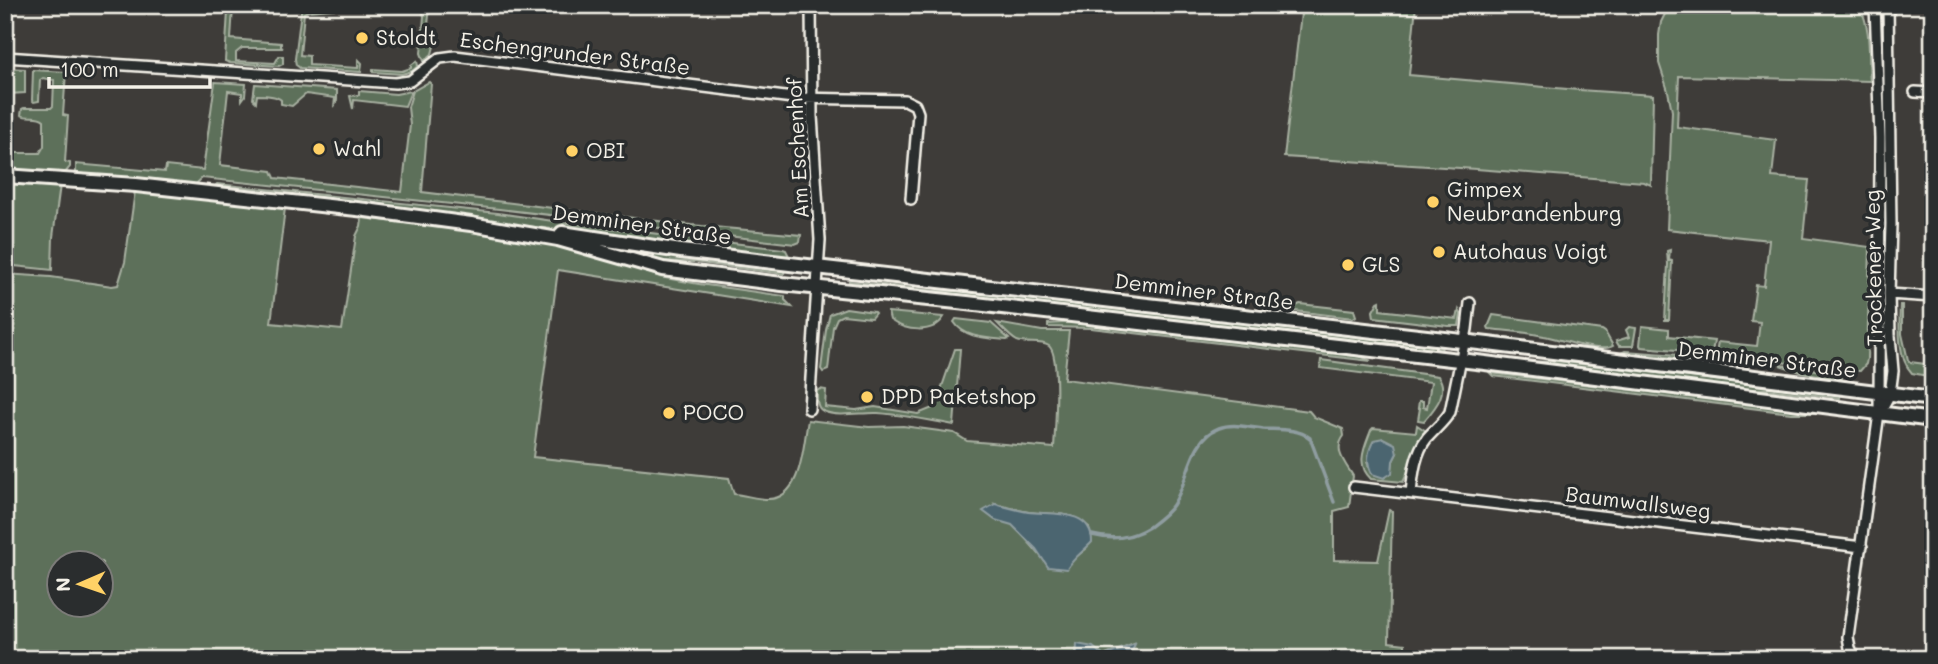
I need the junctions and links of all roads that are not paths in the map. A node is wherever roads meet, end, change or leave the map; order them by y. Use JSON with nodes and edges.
{"nodes":[{"id":1,"x":811,"y":5,"type":"edge"},
{"id":2,"x":1875,"y":5,"type":"edge"},
{"id":3,"x":1888,"y":5,"type":"edge"},
{"id":4,"x":5,"y":57,"type":"edge"},
{"id":5,"x":1915,"y":92,"type":"dead end"},
{"id":6,"x":1933,"y":93,"type":"edge"},
{"id":7,"x":812,"y":98,"type":"junction"},
{"id":8,"x":5,"y":176,"type":"edge"},
{"id":9,"x":911,"y":199,"type":"dead end"},
{"id":10,"x":471,"y":224,"type":"junction"},
{"id":11,"x":818,"y":267,"type":"junction"},
{"id":12,"x":817,"y":288,"type":"junction"},
{"id":13,"x":1889,"y":294,"type":"junction"},
{"id":14,"x":1933,"y":297,"type":"edge"},
{"id":15,"x":1470,"y":303,"type":"dead end"},
{"id":16,"x":1464,"y":342,"type":"junction"},
{"id":17,"x":1460,"y":360,"type":"junction"},
{"id":18,"x":1884,"y":394,"type":"junction"},
{"id":19,"x":1933,"y":399,"type":"edge"},
{"id":20,"x":808,"y":409,"type":"dead end"},
{"id":21,"x":1879,"y":413,"type":"junction"},
{"id":22,"x":1933,"y":419,"type":"edge"},
{"id":23,"x":1354,"y":486,"type":"dead end"},
{"id":24,"x":1411,"y":493,"type":"junction"},
{"id":25,"x":1861,"y":547,"type":"junction"},
{"id":26,"x":1855,"y":658,"type":"edge"}],
"edges":[{"from":1,"to":7,"type":"street","name":"Am Eschenhof"},
{"from":2,"to":18,"type":"street","name":"Trockener Weg"},
{"from":3,"to":13,"type":"street","name":"Trockener Weg"},
{"from":4,"to":7,"type":"street","name":"Eschengrunder Straße"},
{"from":5,"to":6,"type":"street"},
{"from":7,"to":9,"type":"street","name":"Eschengrunder Straße"},
{"from":7,"to":11,"type":"street","name":"Am Eschenhof"},
{"from":8,"to":10,"type":"main road","name":"Demminer Straße"},
{"from":10,"to":11,"type":"main road","name":"Demminer Straße"},
{"from":10,"to":12,"type":"main road","name":"Demminer Straße"},
{"from":11,"to":12,"type":"street","name":"Am Eschenhof"},
{"from":11,"to":16,"type":"main road","name":"Demminer Straße"},
{"from":12,"to":17,"type":"main road","name":"Demminer Straße"},
{"from":12,"to":20,"type":"street"},
{"from":13,"to":14,"type":"street"},
{"from":13,"to":18,"type":"street","name":"Trockener Weg"},
{"from":15,"to":16,"type":"street"},
{"from":16,"to":17,"type":"street"},
{"from":16,"to":18,"type":"main road","name":"Demminer Straße"},
{"from":17,"to":21,"type":"main road","name":"Demminer Straße"},
{"from":17,"to":24,"type":"street"},
{"from":18,"to":19,"type":"main road","name":"Demminer Straße"},
{"from":18,"to":21,"type":"street","name":"Trockener Weg"},
{"from":21,"to":22,"type":"main road","name":"Demminer Straße"},
{"from":21,"to":25,"type":"street"},
{"from":23,"to":24,"type":"street","name":"Baumwallsweg"},
{"from":24,"to":25,"type":"street","name":"Baumwallsweg"},
{"from":25,"to":26,"type":"street"}]}
